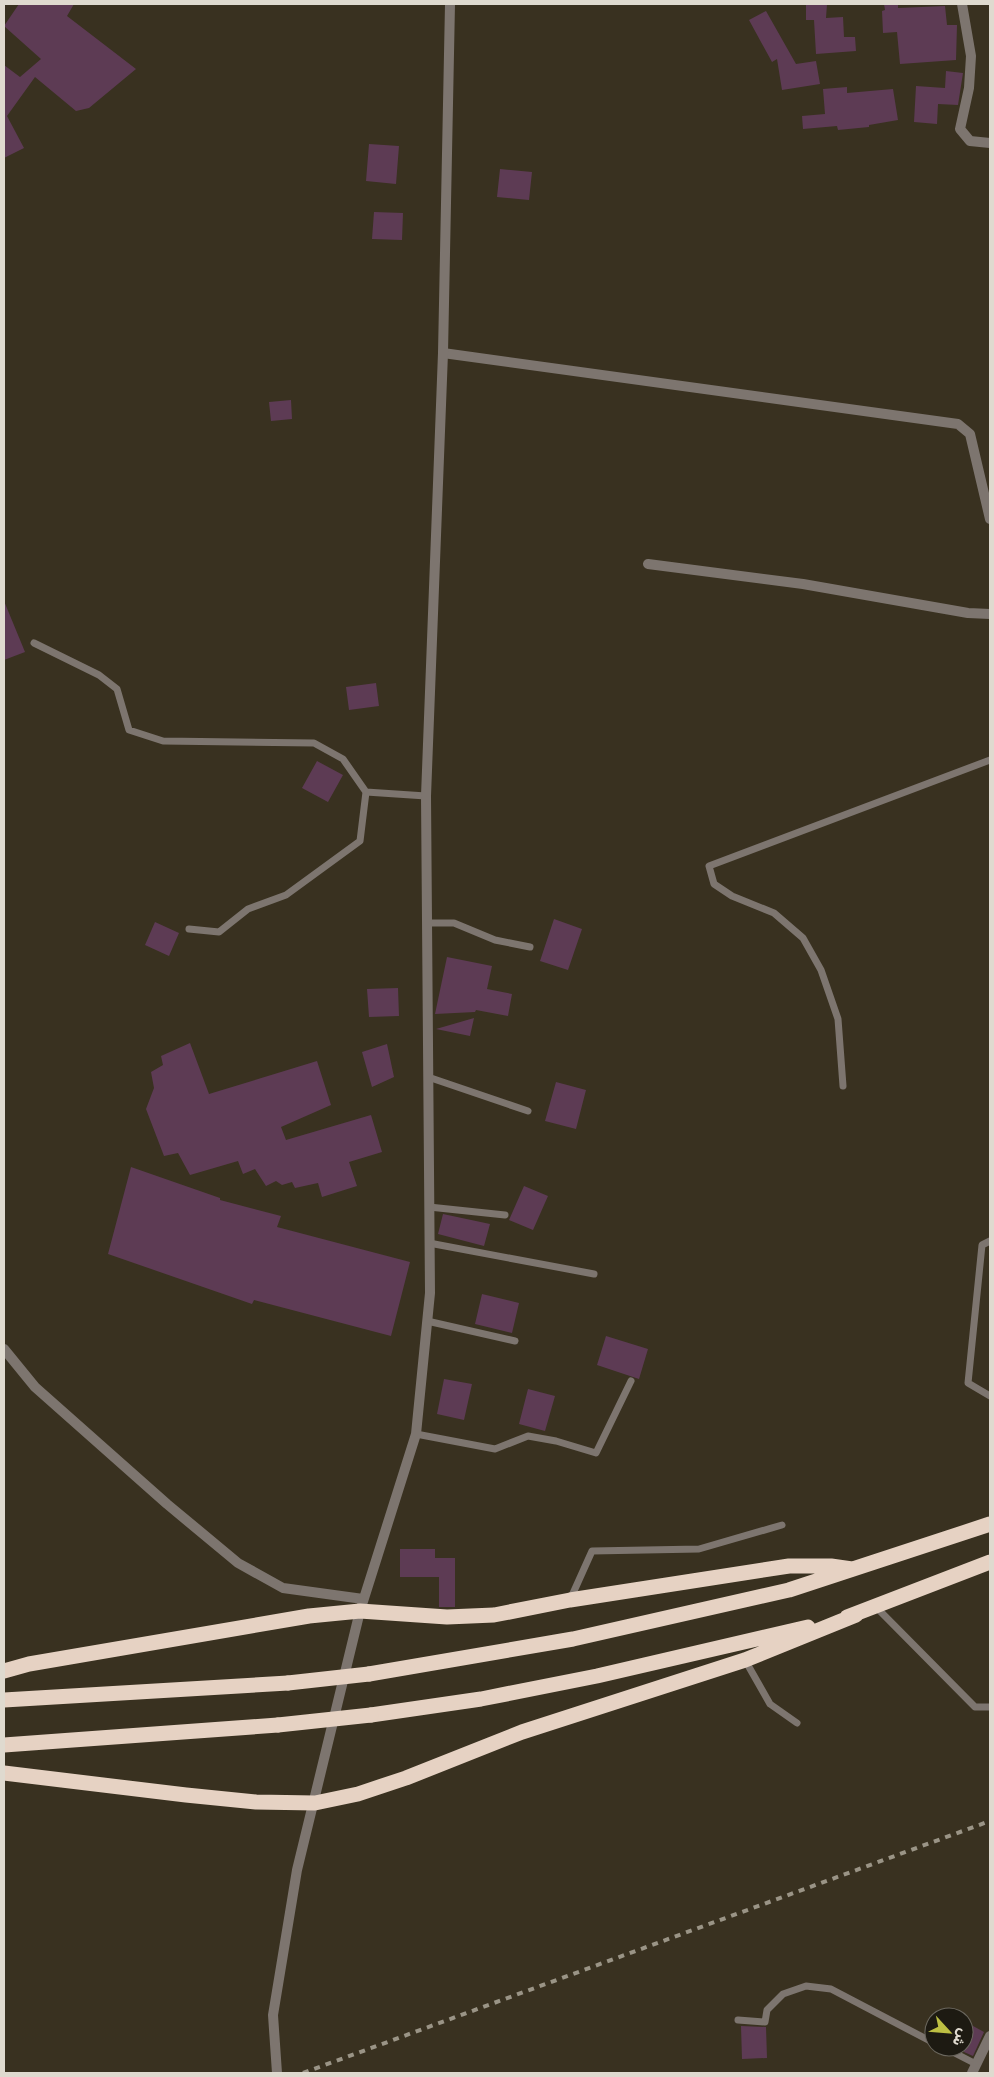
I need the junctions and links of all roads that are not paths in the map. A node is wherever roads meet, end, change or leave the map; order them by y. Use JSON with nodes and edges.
{"nodes":[{"id":1,"x":450,"y":4,"type":"edge"},
{"id":2,"x":962,"y":4,"type":"edge"},
{"id":3,"x":990,"y":143,"type":"edge"},
{"id":4,"x":443,"y":353,"type":"junction"},
{"id":5,"x":990,"y":519,"type":"edge"},
{"id":6,"x":648,"y":564,"type":"dead end"},
{"id":7,"x":990,"y":614,"type":"edge"},
{"id":8,"x":34,"y":643,"type":"dead end"},
{"id":9,"x":990,"y":760,"type":"edge"},
{"id":10,"x":366,"y":792,"type":"junction"},
{"id":11,"x":426,"y":796,"type":"junction"},
{"id":12,"x":427,"y":923,"type":"junction"},
{"id":13,"x":189,"y":929,"type":"dead end"},
{"id":14,"x":530,"y":947,"type":"dead end"},
{"id":15,"x":428,"y":1077,"type":"junction"},
{"id":16,"x":843,"y":1086,"type":"dead end"},
{"id":17,"x":528,"y":1111,"type":"dead end"},
{"id":18,"x":429,"y":1207,"type":"junction"},
{"id":19,"x":505,"y":1215,"type":"dead end"},
{"id":20,"x":990,"y":1241,"type":"edge"},
{"id":21,"x":429,"y":1243,"type":"junction"},
{"id":22,"x":594,"y":1274,"type":"dead end"},
{"id":23,"x":427,"y":1321,"type":"junction"},
{"id":24,"x":515,"y":1341,"type":"dead end"},
{"id":25,"x":4,"y":1349,"type":"edge"},
{"id":26,"x":631,"y":1381,"type":"dead end"},
{"id":27,"x":990,"y":1396,"type":"edge"},
{"id":28,"x":416,"y":1434,"type":"junction"},
{"id":29,"x":990,"y":1524,"type":"edge"},
{"id":30,"x":782,"y":1525,"type":"dead end"},
{"id":31,"x":990,"y":1562,"type":"edge"},
{"id":32,"x":852,"y":1569,"type":"junction"},
{"id":33,"x":570,"y":1600,"type":"junction"},
{"id":34,"x":361,"y":1605,"type":"junction"},
{"id":35,"x":876,"y":1608,"type":"junction"},
{"id":36,"x":856,"y":1615,"type":"junction"},
{"id":37,"x":745,"y":1660,"type":"junction"},
{"id":38,"x":4,"y":1671,"type":"edge"},
{"id":39,"x":4,"y":1700,"type":"edge"},
{"id":40,"x":990,"y":1707,"type":"edge"},
{"id":41,"x":797,"y":1723,"type":"dead end"},
{"id":42,"x":4,"y":1745,"type":"edge"},
{"id":43,"x":4,"y":1773,"type":"edge"},
{"id":44,"x":314,"y":1803,"type":"junction"},
{"id":45,"x":738,"y":2020,"type":"dead end"},
{"id":46,"x":990,"y":2036,"type":"edge"},
{"id":47,"x":924,"y":2037,"type":"edge"},
{"id":48,"x":957,"y":2057,"type":"edge"},
{"id":49,"x":974,"y":2069,"type":"edge"},
{"id":50,"x":277,"y":2073,"type":"edge"}],
"edges":[{"from":1,"to":4,"type":"street"},
{"from":2,"to":3,"type":"street"},
{"from":4,"to":5,"type":"street"},
{"from":4,"to":11,"type":"street"},
{"from":6,"to":7,"type":"street"},
{"from":8,"to":10,"type":"lane"},
{"from":9,"to":16,"type":"lane"},
{"from":10,"to":11,"type":"lane"},
{"from":10,"to":13,"type":"lane"},
{"from":11,"to":12,"type":"street"},
{"from":12,"to":14,"type":"lane"},
{"from":12,"to":15,"type":"street"},
{"from":15,"to":17,"type":"lane"},
{"from":15,"to":18,"type":"street"},
{"from":18,"to":19,"type":"lane"},
{"from":18,"to":21,"type":"street"},
{"from":20,"to":27,"type":"lane"},
{"from":21,"to":22,"type":"lane"},
{"from":21,"to":23,"type":"street"},
{"from":23,"to":24,"type":"lane"},
{"from":23,"to":28,"type":"street"},
{"from":25,"to":34,"type":"street"},
{"from":26,"to":28,"type":"lane"},
{"from":28,"to":34,"type":"street"},
{"from":29,"to":32,"type":"highway"},
{"from":30,"to":33,"type":"lane"},
{"from":31,"to":35,"type":"highway"},
{"from":32,"to":33,"type":"highway"},
{"from":32,"to":39,"type":"highway","bridge":true},
{"from":33,"to":34,"type":"highway"},
{"from":34,"to":38,"type":"highway"},
{"from":34,"to":44,"type":"street"},
{"from":35,"to":36,"type":"highway"},
{"from":35,"to":40,"type":"lane"},
{"from":36,"to":37,"type":"highway"},
{"from":36,"to":42,"type":"highway","bridge":true},
{"from":37,"to":41,"type":"lane"},
{"from":37,"to":44,"type":"highway"},
{"from":43,"to":44,"type":"highway"},
{"from":44,"to":50,"type":"street"},
{"from":45,"to":47,"type":"lane"},
{"from":46,"to":49,"type":"street"},
{"from":48,"to":49,"type":"lane"}]}
